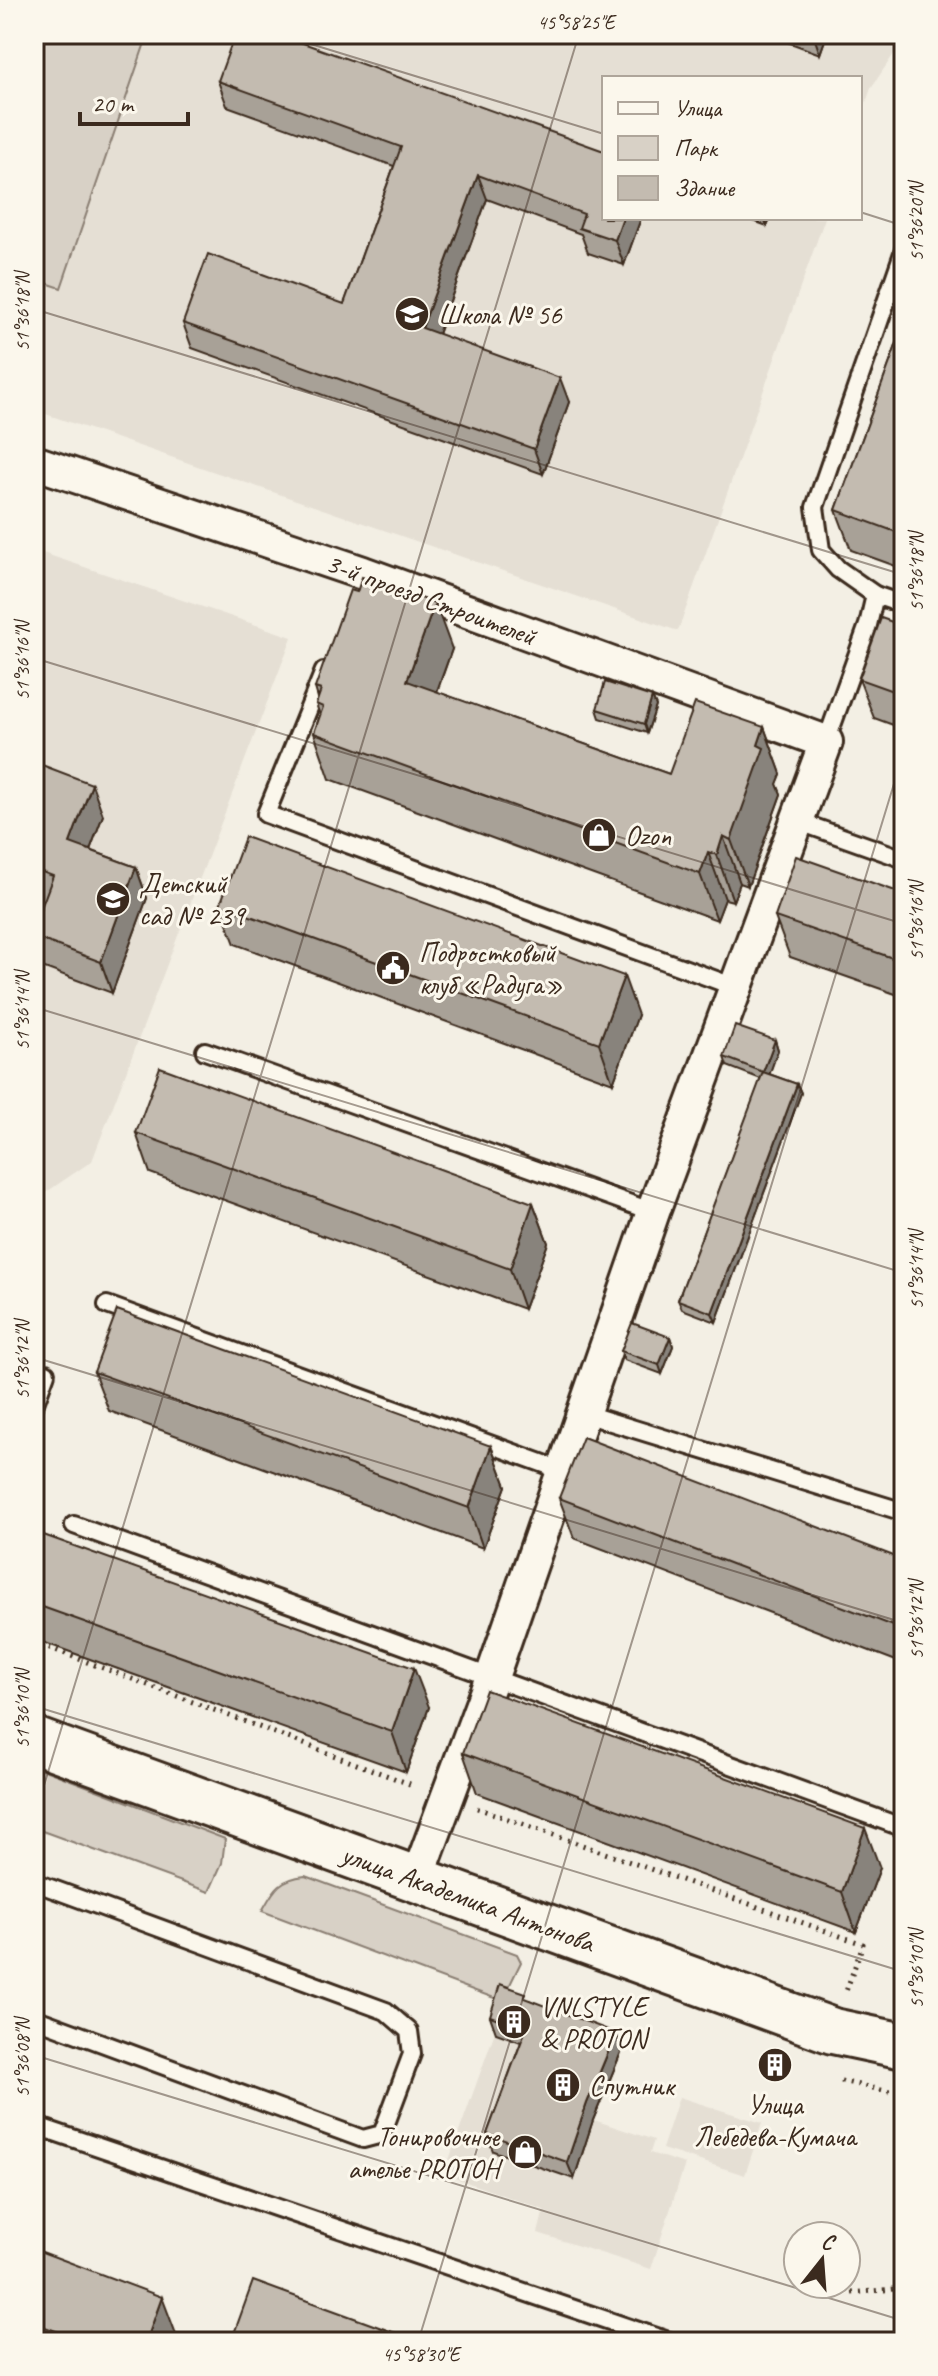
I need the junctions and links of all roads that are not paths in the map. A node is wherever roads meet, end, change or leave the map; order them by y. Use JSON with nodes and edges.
{"nodes":[{"id":1,"x":904,"y":250,"type":"edge"},
{"id":2,"x":34,"y":462,"type":"edge"},
{"id":3,"x":875,"y":595,"type":"junction"},
{"id":4,"x":904,"y":605,"type":"edge"},
{"id":5,"x":329,"y":658,"type":"edge"},
{"id":6,"x":826,"y":742,"type":"junction"},
{"id":7,"x":797,"y":821,"type":"junction"},
{"id":8,"x":904,"y":859,"type":"edge"},
{"id":9,"x":735,"y":987,"type":"junction"},
{"id":10,"x":205,"y":1051,"type":"dead end"},
{"id":11,"x":653,"y":1212,"type":"junction"},
{"id":12,"x":107,"y":1305,"type":"dead end"},
{"id":13,"x":46,"y":1373,"type":"dead end"},
{"id":14,"x":34,"y":1406,"type":"edge"},
{"id":15,"x":582,"y":1413,"type":"junction"},
{"id":16,"x":561,"y":1470,"type":"junction"},
{"id":17,"x":904,"y":1512,"type":"edge"},
{"id":18,"x":74,"y":1525,"type":"dead end"},
{"id":19,"x":492,"y":1677,"type":"junction"},
{"id":20,"x":34,"y":1740,"type":"edge"},
{"id":21,"x":904,"y":1828,"type":"edge"},
{"id":22,"x":417,"y":1879,"type":"junction"},
{"id":23,"x":34,"y":1882,"type":"edge"},
{"id":24,"x":34,"y":2018,"type":"edge"},
{"id":25,"x":904,"y":2046,"type":"edge"},
{"id":26,"x":34,"y":2125,"type":"edge"},
{"id":27,"x":671,"y":2342,"type":"edge"}],
"edges":[{"from":1,"to":3,"type":"lane"},
{"from":2,"to":6,"type":"street","name":"3-й проезд Строителей"},
{"from":3,"to":4,"type":"lane"},
{"from":3,"to":6,"type":"lane"},
{"from":5,"to":9,"type":"lane"},
{"from":6,"to":7,"type":"street"},
{"from":7,"to":8,"type":"lane"},
{"from":7,"to":9,"type":"street"},
{"from":9,"to":11,"type":"street"},
{"from":10,"to":11,"type":"lane"},
{"from":11,"to":15,"type":"street"},
{"from":12,"to":16,"type":"lane"},
{"from":13,"to":14,"type":"lane"},
{"from":15,"to":16,"type":"street"},
{"from":15,"to":17,"type":"lane"},
{"from":16,"to":19,"type":"street"},
{"from":18,"to":19,"type":"lane"},
{"from":19,"to":21,"type":"lane"},
{"from":19,"to":22,"type":"street"},
{"from":20,"to":22,"type":"main road","name":"улица Академика Антонова"},
{"from":22,"to":25,"type":"main road","name":"улица Академика Антонова"},
{"from":23,"to":24,"type":"lane"},
{"from":26,"to":27,"type":"lane"}]}
